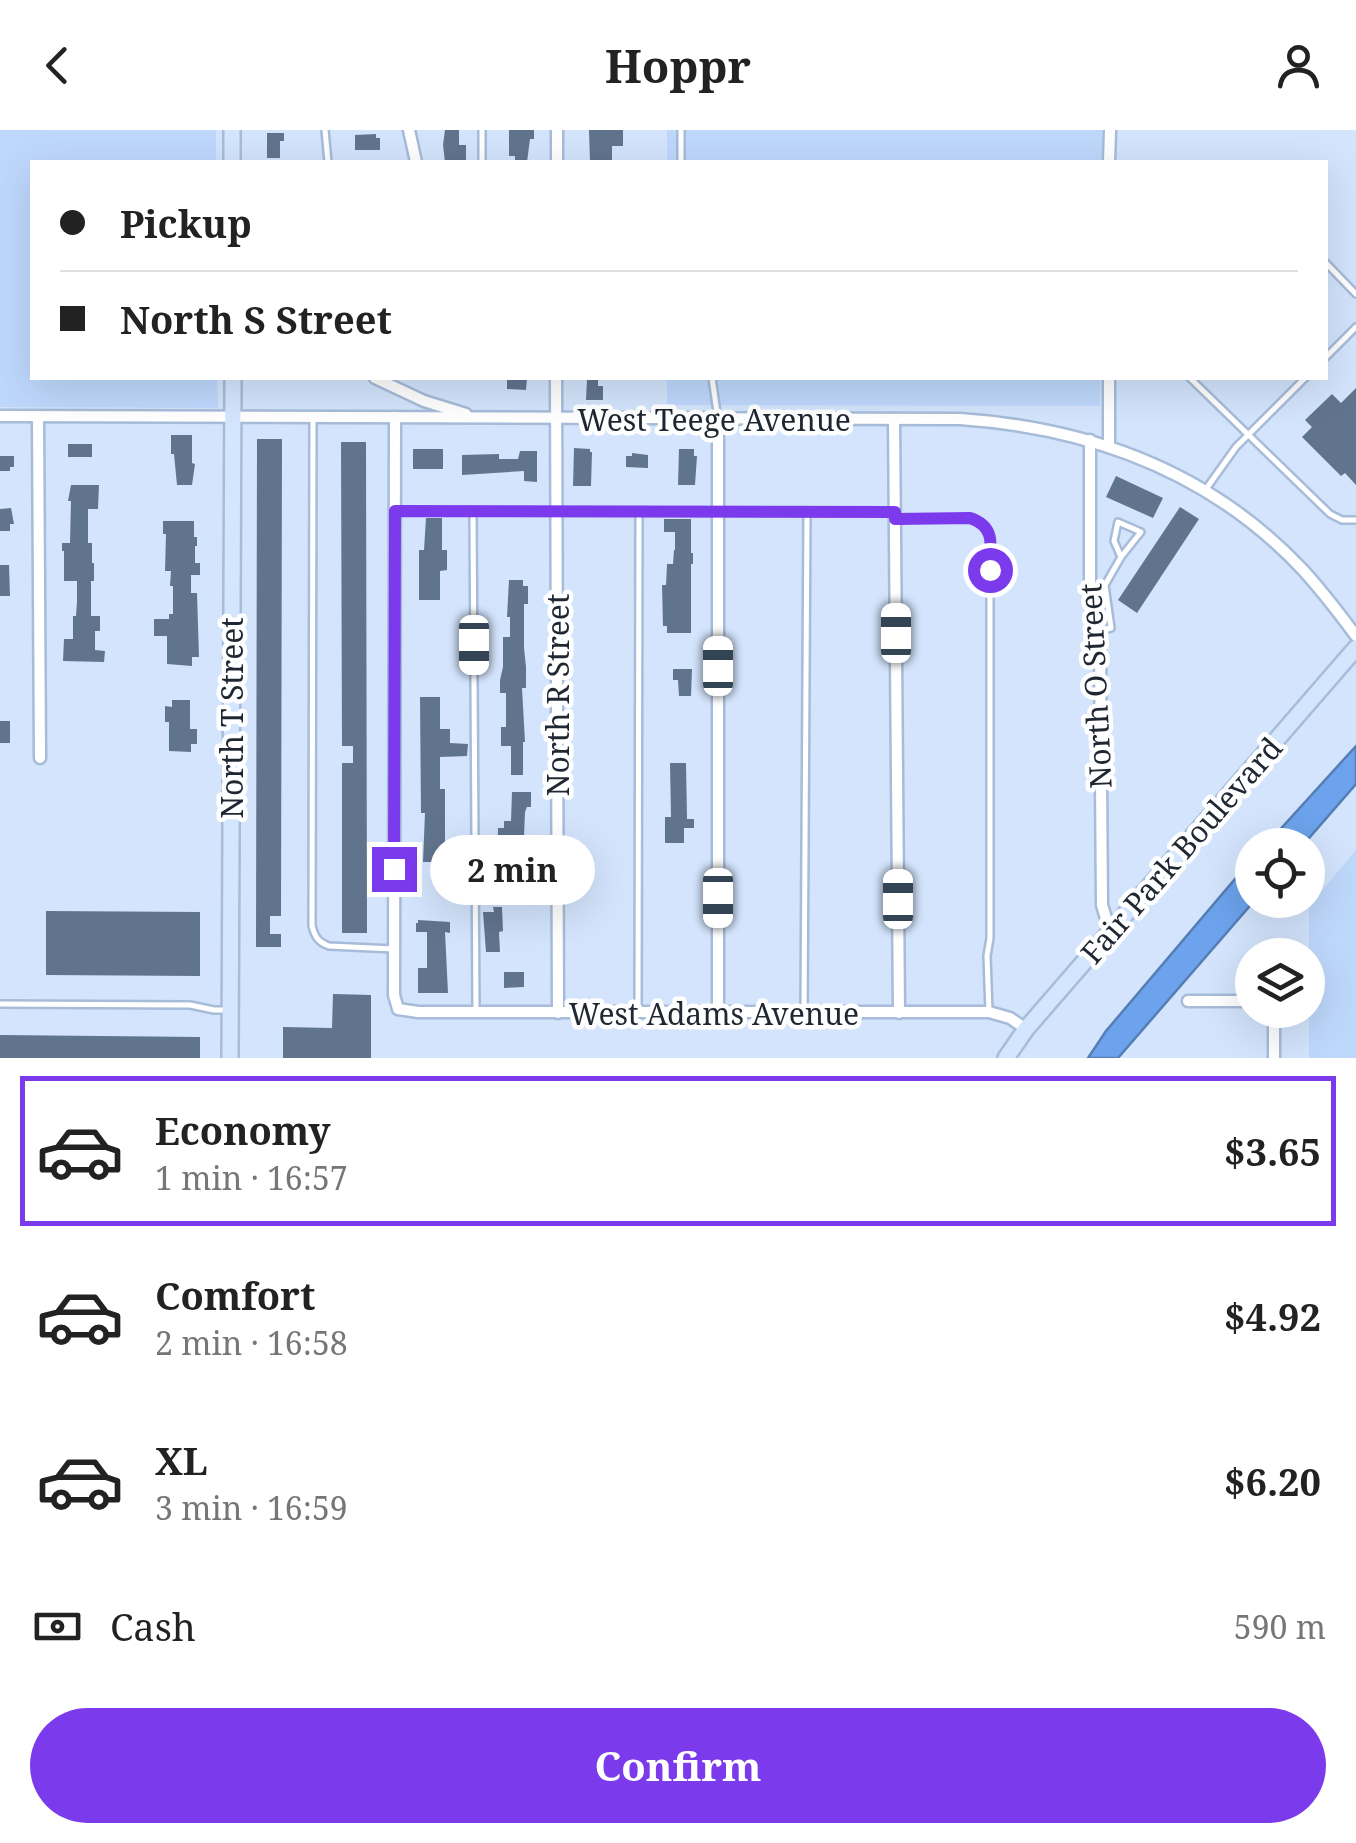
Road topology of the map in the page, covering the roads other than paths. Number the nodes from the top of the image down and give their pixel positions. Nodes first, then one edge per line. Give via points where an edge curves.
1 (232, 130) edge
2 (325, 130) edge
3 (410, 130) edge
4 (482, 130) edge
5 (557, 130) edge
6 (681, 130) edge
7 (1110, 130) edge
8 (232, 160) edge
9 (328, 160) edge
10 (416, 160) edge
11 (482, 160) edge
12 (557, 160) edge
13 (681, 160) edge
14 (1110, 160) edge
15 (1328, 265) edge
16 (1356, 294) edge
17 (1356, 327) edge
18 (1328, 355) edge
19 (233, 380) edge
20 (379, 380) edge
21 (556, 380) edge
22 (712, 380) edge
23 (1109, 380) edge
24 (1192, 380) edge
25 (1303, 380) edge
26 (0, 416) edge
27 (233, 416) junction
28 (38, 417) junction
29 (314, 417) junction
30 (396, 417) junction
31 (482, 418) junction
32 (556, 418) junction
33 (718, 419) junction
34 (894, 419) junction
35 (1249, 434) junction
36 (1090, 440) junction
37 (1109, 446) junction
38 (1204, 491) junction
39 (556, 510) junction
40 (395, 511) junction
41 (473, 511) junction
42 (639, 511) junction
43 (718, 512) junction
44 (807, 512) junction
45 (895, 516) junction
46 (1356, 520) edge
47 (1121, 558) junction
48 (1098, 632) junction
49 (1356, 636) edge
50 (1356, 648) edge
51 (40, 758) dead end
52 (1110, 932) junction
53 (394, 949) junction
54 (1188, 1001) dead end
55 (1235, 1001) edge
56 (0, 1004) edge
57 (230, 1010) junction
58 (476, 1012) junction
59 (989, 1012) junction
60 (558, 1013) junction
61 (638, 1013) junction
62 (804, 1013) junction
63 (899, 1013) junction
64 (718, 1014) junction
65 (1274, 1028) edge
66 (1026, 1029) junction
67 (1009, 1057) edge
68 (230, 1058) edge
69 (1274, 1058) edge

1 - 8 street
2 - 9 lane
3 - 10 street
4 - 11 lane
5 - 12 street
6 - 13 lane
7 - 14 street
15 - 16 lane
17 - 18 lane
19 - 27 street, North T Street
20 - 31 street via 424,402
21 - 32 street, North R Street
22 - 33 lane
23 - 37 street
24 - 35 lane
25 - 35 lane
26 - 28 street, West Teege Avenue
27 - 28 street, West Teege Avenue
27 - 29 street, West Teege Avenue
27 - 57 street, North T Street
28 - 51 street
29 - 30 street, West Teege Avenue
29 - 53 lane via 312,926 329,946
30 - 31 street, West Teege Avenue
30 - 40 street
31 - 32 street, West Teege Avenue
32 - 33 street, West Teege Avenue
32 - 39 street, North R Street
33 - 34 street, West Teege Avenue
33 - 43 street
34 - 36 street, West Teege Avenue via 1002,422
34 - 45 street
35 - 38 lane
35 - 46 lane via 1330,514
36 - 37 street, West Teege Avenue
36 - 48 street, North O Street via 1090,582
37 - 38 street, West Teege Avenue
38 - 49 street, West Teege Avenue via 1300,568
39 - 41 lane
39 - 42 lane
39 - 60 street, North R Street
40 - 41 lane
40 - 53 street
41 - 58 lane
42 - 43 lane
42 - 61 lane
43 - 44 lane
43 - 64 street
44 - 45 lane
44 - 62 lane
45 - 59 lane via 970,518 988,528 990,537
45 - 63 street
47 - 47 lane via 1141,532 1118,522 1114,541
47 - 48 lane via 1105,584 1111,628
48 - 52 street, North O Street via 1102,905
50 - 52 street, Fair Park Boulevard
52 - 66 street, Fair Park Boulevard
53 - 58 street, West Adams Avenue via 398,1009
54 - 55 street
56 - 57 lane
57 - 68 street, North T Street
58 - 60 street, West Adams Avenue
59 - 63 street, West Adams Avenue
59 - 66 street, West Adams Avenue
60 - 61 street, West Adams Avenue
61 - 64 street, West Adams Avenue
62 - 63 street, West Adams Avenue
62 - 64 street, West Adams Avenue
65 - 69 street
66 - 67 street, Fair Park Boulevard

